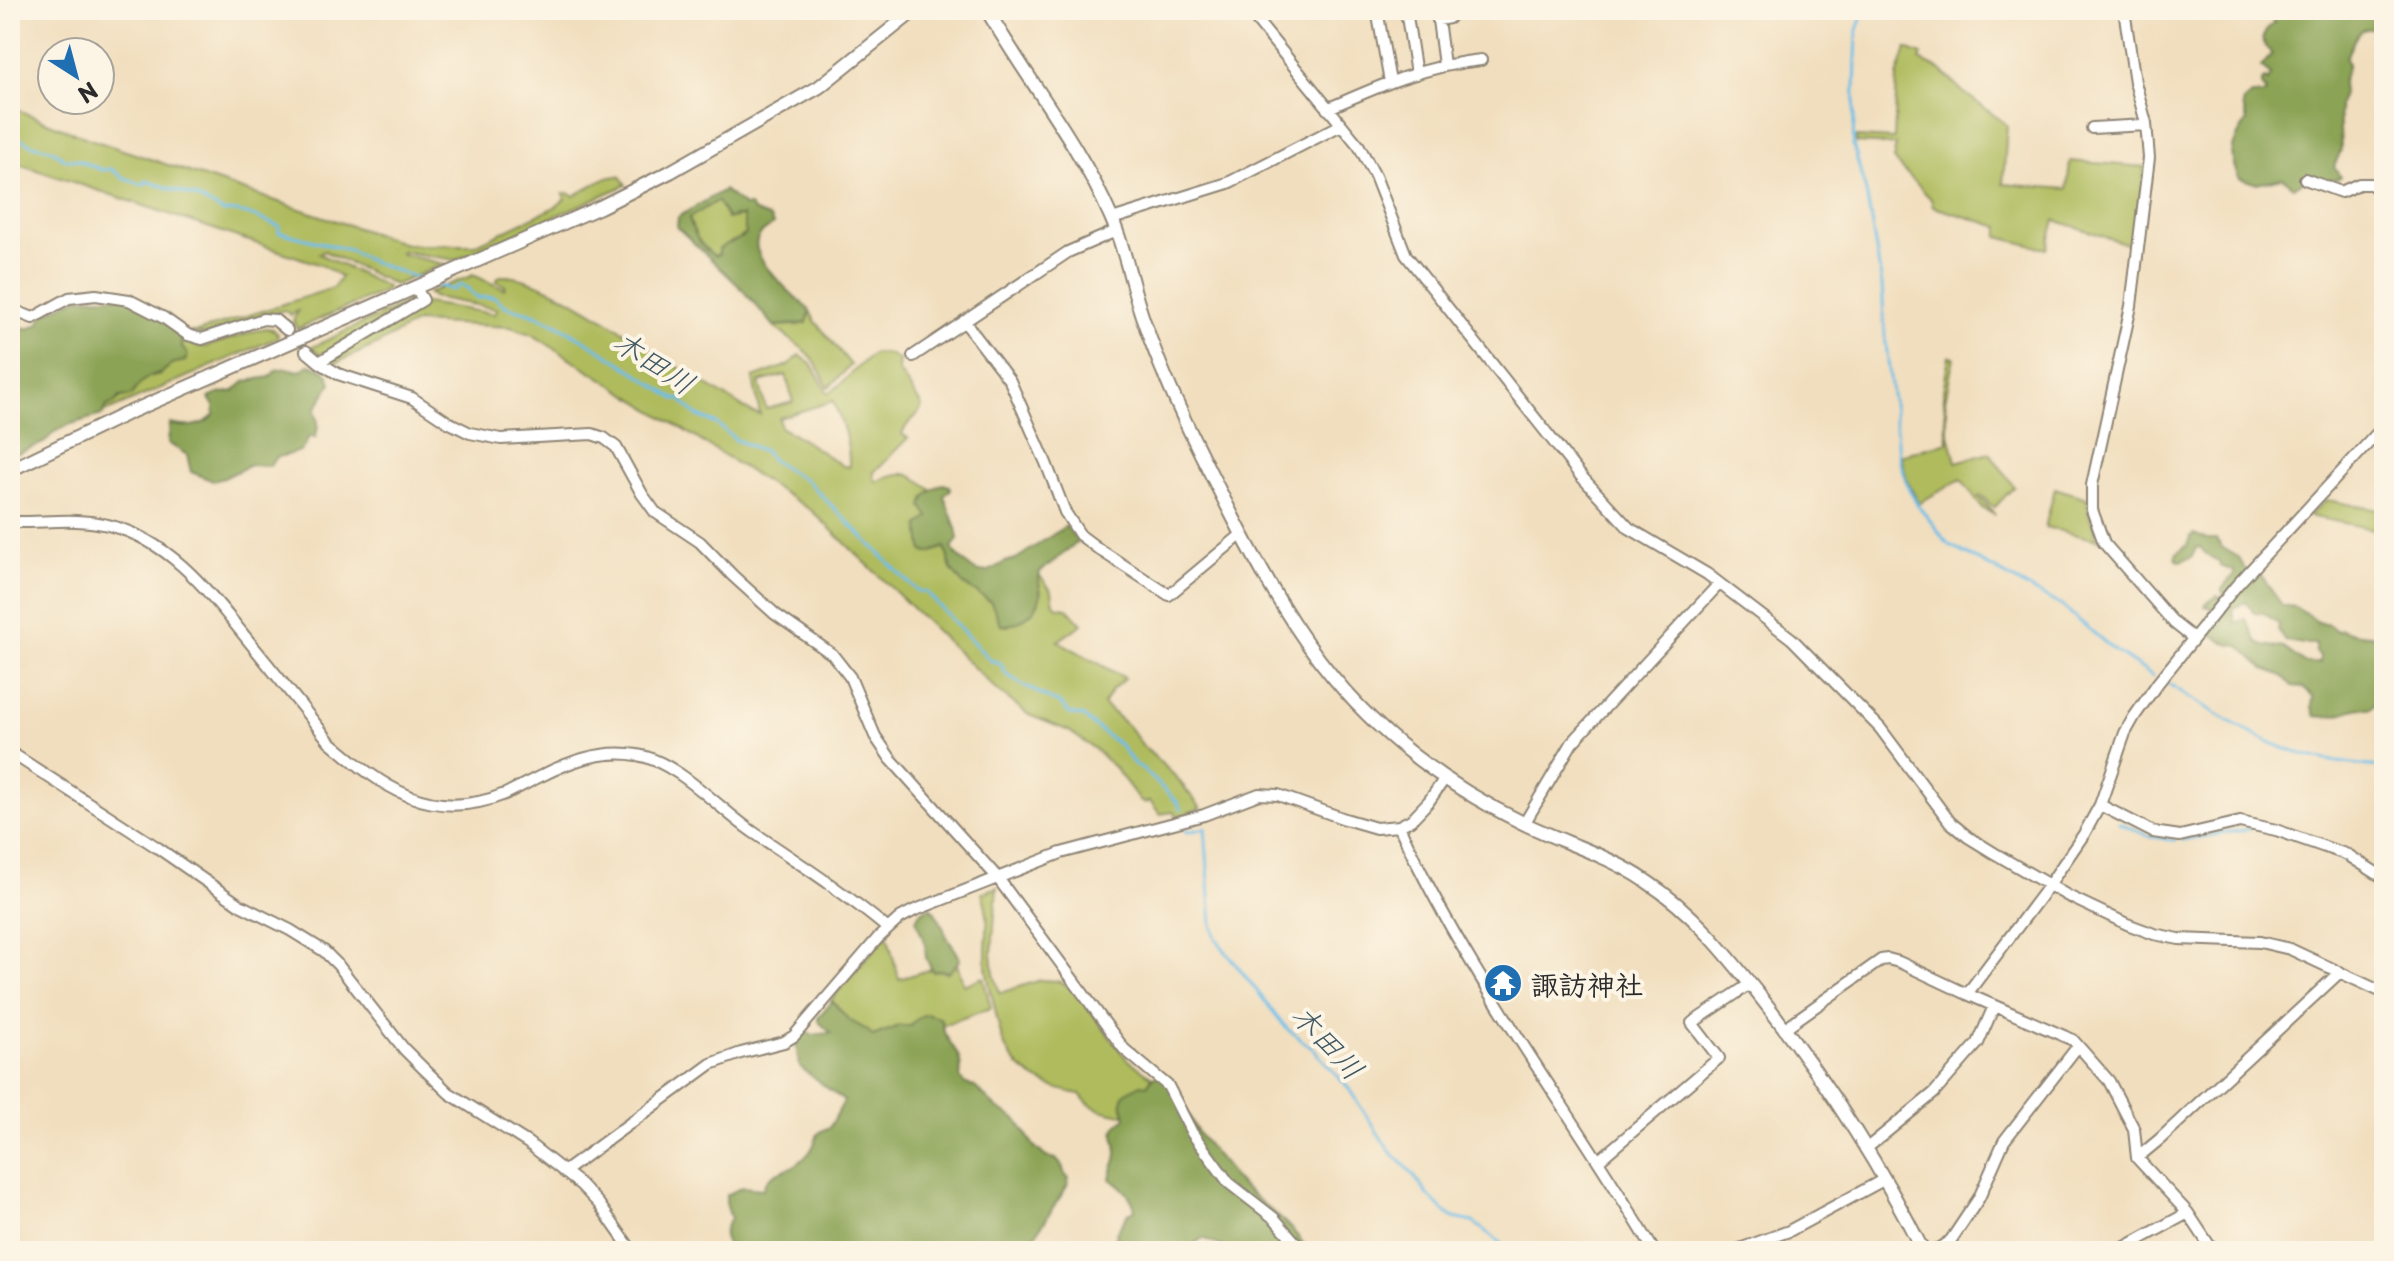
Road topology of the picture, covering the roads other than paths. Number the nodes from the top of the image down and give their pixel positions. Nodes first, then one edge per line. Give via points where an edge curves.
1 (915, 10) edge
2 (987, 10) edge
3 (1248, 10) edge
4 (1377, 10) edge
5 (1406, 10) edge
6 (2124, 10) edge
7 (1449, 18) dead end
8 (1481, 60) dead end
9 (1444, 65) junction
10 (1416, 74) junction
11 (1390, 82) junction
12 (1327, 109) junction
13 (1341, 125) junction
14 (2146, 125) junction
15 (2092, 128) dead end
16 (2305, 179) dead end
17 (2384, 195) edge
18 (1114, 225) junction
19 (416, 288) junction
20 (10, 309) edge
21 (964, 321) junction
22 (287, 330) dead end
23 (306, 351) dead end
24 (913, 356) dead end
25 (319, 362) junction
26 (2384, 426) edge
27 (10, 470) edge
28 (10, 522) edge
29 (1242, 534) junction
30 (1719, 584) junction
31 (2193, 638) junction
32 (10, 752) edge
33 (1445, 778) junction
34 (2100, 805) junction
35 (1524, 824) junction
36 (1399, 826) junction
37 (997, 877) junction
38 (2384, 878) edge
39 (2049, 885) junction
40 (887, 928) junction
41 (2340, 972) junction
42 (1750, 984) junction
43 (2384, 993) edge
44 (1967, 994) junction
45 (1994, 1006) junction
46 (1785, 1028) junction
47 (2078, 1046) junction
48 (1867, 1148) junction
49 (2137, 1158) junction
50 (1598, 1161) junction
51 (565, 1171) junction
52 (1885, 1179) junction
53 (2188, 1213) junction
54 (632, 1251) edge
55 (1303, 1251) edge
56 (1654, 1251) edge
57 (1734, 1251) edge
58 (1923, 1251) edge
59 (1935, 1251) edge
60 (2118, 1251) edge
61 (2213, 1251) edge

1 - 19 street via 819,87 683,164 600,207
2 - 18 street via 1091,176
3 - 12 street
4 - 11 street
5 - 10 street
6 - 14 street
7 - 9 street via 1438,20
8 - 9 street
9 - 10 street
10 - 11 street
11 - 12 street
12 - 13 street
13 - 18 street via 1228,183
13 - 30 street via 1375,176 1406,255 1580,475 1629,528
14 - 15 street
14 - 31 street via 2149,158 2133,290 2091,503 2111,553
16 - 17 street via 2341,192 2371,184
18 - 21 street
18 - 29 street via 1173,394
19 - 25 street via 423,300
19 - 27 street
20 - 22 street via 33,318 69,298 96,295 129,300 195,338 263,319 275,320
21 - 24 street
21 - 29 street via 1010,381 1065,512 1080,535 1169,595
23 - 25 street
25 - 37 street via 338,374 412,398 485,437 592,434 609,441 655,512 700,542 775,614 832,654 850,677 890,758
26 - 31 street
28 - 40 street via 106,524 159,546 195,577 329,741 406,797 435,804 481,801 588,757 638,755 681,776
29 - 33 street via 1292,623 1333,677 1364,712
30 - 35 street via 1572,743
30 - 39 street via 1792,639 1880,728 1950,822
31 - 34 street via 2125,733
32 - 51 street via 240,905 324,951 404,1049 449,1093
33 - 35 street
33 - 36 street via 1411,820
34 - 38 street via 2153,832 2180,836 2240,822 2276,830 2348,855
34 - 39 street
35 - 42 street via 1606,859 1666,894
36 - 37 street via 1376,828 1278,795 1259,794
36 - 50 street via 1466,956
37 - 40 street via 913,911
37 - 55 street via 1124,1049 1168,1086 1192,1133 1229,1183 1274,1218
39 - 41 street via 2154,934 2260,942
39 - 44 street
40 - 51 street via 794,1036 711,1064
41 - 43 street
41 - 49 street
42 - 46 street
42 - 50 street via 1692,1023 1719,1058
44 - 45 street
44 - 46 street via 1899,962 1881,960
45 - 47 street
45 - 48 street via 1978,1043 1934,1093
46 - 48 street
47 - 49 street via 2109,1081 2134,1129
47 - 59 street via 2004,1141 1979,1198 1951,1240
48 - 52 street
49 - 53 street
50 - 56 street
51 - 54 street via 599,1204
52 - 57 street via 1789,1231
52 - 58 street
53 - 60 street
53 - 61 street

